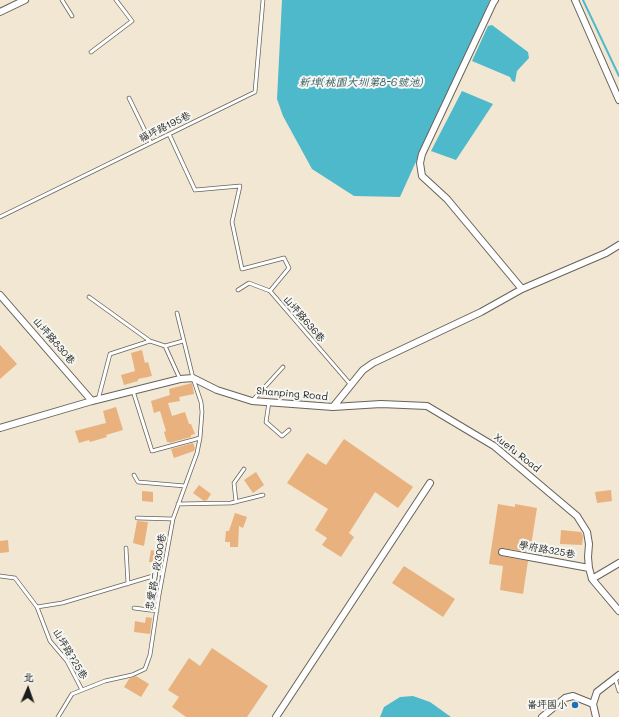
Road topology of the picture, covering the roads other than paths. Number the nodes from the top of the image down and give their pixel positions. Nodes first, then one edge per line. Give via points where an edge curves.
1 (25, 0) edge
2 (62, 0) edge
3 (116, 0) edge
4 (263, 0) edge
5 (495, 0) edge
6 (575, 0) edge
7 (0, 12) edge
8 (72, 16) dead end
9 (91, 52) dead end
10 (129, 98) dead end
11 (619, 100) edge
12 (169, 134) junction
13 (151, 143) junction
14 (0, 217) edge
15 (619, 245) edge
16 (522, 289) junction
17 (238, 290) dead end
18 (270, 291) junction
19 (0, 295) edge
20 (90, 297) dead end
21 (177, 313) dead end
22 (150, 341) junction
23 (184, 341) junction
24 (165, 346) junction
25 (283, 367) dead end
26 (193, 378) junction
27 (180, 379) junction
28 (351, 385) junction
29 (132, 391) junction
30 (95, 401) junction
31 (252, 401) junction
32 (269, 402) junction
33 (333, 407) junction
34 (0, 428) edge
35 (289, 430) dead end
36 (200, 438) junction
37 (244, 469) dead end
38 (134, 475) dead end
39 (430, 483) dead end
40 (185, 486) junction
41 (263, 495) dead end
42 (236, 502) junction
43 (178, 504) junction
44 (137, 518) dead end
45 (173, 519) junction
46 (126, 548) dead end
47 (502, 552) dead end
48 (619, 563) edge
49 (589, 568) junction
50 (163, 573) junction
51 (0, 576) edge
52 (592, 579) junction
53 (128, 584) junction
54 (37, 607) junction
55 (134, 608) dead end
56 (156, 611) junction
57 (619, 611) edge
58 (617, 677) edge
59 (82, 690) junction
60 (619, 691) edge
61 (593, 704) junction
62 (58, 717) edge
63 (276, 717) edge
64 (542, 717) edge
65 (596, 717) edge

1 - 7 street
2 - 8 lane
3 - 9 lane via 132,20
4 - 12 lane, 福坪路195巷 via 255,92
5 - 16 street via 420,163 422,176 447,200
6 - 11 street
10 - 13 lane
12 - 13 lane, 福坪路195巷
12 - 18 lane, 山坪路636巷 via 195,190 240,186 232,222 242,269 284,258 289,268
13 - 14 lane, 福坪路195巷
15 - 16 street, Shanping Road
16 - 28 street, Shanping Road via 481,312 373,363 363,370
17 - 18 lane via 249,283
18 - 28 lane, 山坪路636巷
19 - 30 street, 山坪路830巷
20 - 22 lane
21 - 23 lane, 忠愛路二段300巷
22 - 24 lane
22 - 30 lane via 110,354
23 - 24 lane
23 - 26 lane, 忠愛路二段300巷
24 - 27 lane
25 - 31 lane
26 - 27 street
26 - 31 street, Shanping Road via 217,390
26 - 36 lane, 忠愛路二段300巷 via 201,402
27 - 29 street
28 - 33 street, Shanping Road
29 - 30 street
29 - 36 lane via 152,451
30 - 34 street
31 - 32 street, Shanping Road
32 - 33 street, Shanping Road
32 - 35 lane via 266,422 282,436
33 - 49 street, Xuefu Road via 381,404 427,406 494,446 577,516 587,532
36 - 40 lane, 忠愛路二段300巷
37 - 42 lane via 234,483
38 - 40 lane via 138,482
39 - 63 street
40 - 43 lane, 忠愛路二段300巷
41 - 42 lane
42 - 43 lane
43 - 45 lane, 忠愛路二段300巷
44 - 45 lane
45 - 50 lane, 忠愛路二段300巷
46 - 53 lane
47 - 49 street, 學府路325巷
48 - 52 street
49 - 52 street, Xuefu Road
50 - 53 lane
50 - 56 lane, 忠愛路二段300巷
51 - 54 lane, 山坪路725巷 via 15,578
52 - 57 street, Xuefu Road
53 - 54 lane via 62,604
54 - 59 lane, 山坪路725巷 via 50,641 67,661
55 - 56 lane
56 - 59 lane, 忠愛路二段300巷 via 150,655 145,669
58 - 60 lane
58 - 61 street via 597,692
59 - 62 lane, 忠愛路二段300巷 via 72,694
61 - 64 street via 573,696 565,698
61 - 65 street

